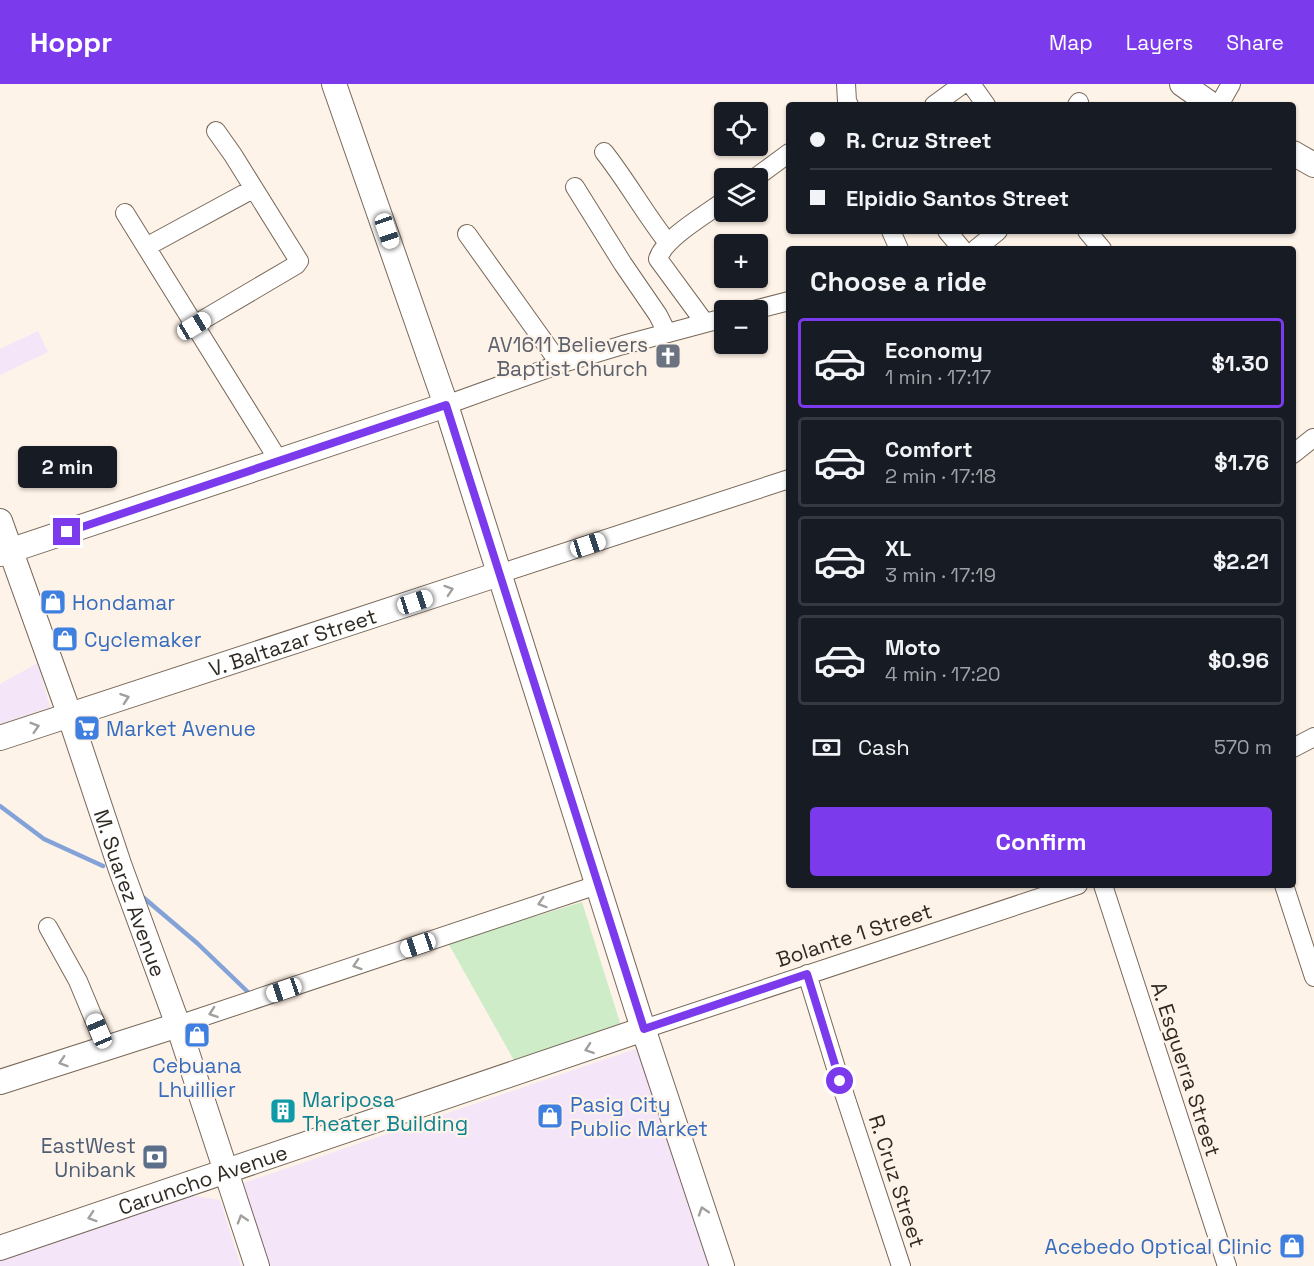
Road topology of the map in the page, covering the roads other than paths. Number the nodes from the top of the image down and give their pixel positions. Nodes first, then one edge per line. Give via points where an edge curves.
1 (334, 84) edge
2 (846, 84) edge
3 (963, 84) edge
4 (971, 84) edge
5 (1182, 84) edge
6 (1231, 84) edge
7 (848, 102) edge
8 (938, 102) edge
9 (984, 102) edge
10 (1208, 102) edge
11 (1221, 102) edge
12 (216, 131) dead end
13 (604, 152) dead end
14 (786, 155) edge
15 (1296, 155) edge
16 (1314, 165) edge
17 (768, 168) edge
18 (575, 187) dead end
19 (253, 189) junction
20 (714, 208) edge
21 (125, 213) dead end
22 (467, 234) dead end
23 (950, 234) edge
24 (994, 234) edge
25 (668, 243) junction
26 (960, 246) edge
27 (979, 246) edge
28 (146, 247) junction
29 (786, 302) edge
30 (768, 306) edge
31 (714, 321) edge
32 (705, 323) junction
33 (194, 326) junction
34 (667, 333) junction
35 (560, 364) junction
36 (446, 405) junction
37 (1313, 438) edge
38 (1296, 452) edge
39 (279, 461) junction
40 (786, 480) edge
41 (0, 521) edge
42 (6, 552) edge
43 (499, 574) junction
44 (69, 717) junction
45 (1314, 736) edge
46 (0, 738) edge
47 (1296, 746) edge
48 (597, 885) junction
49 (1069, 888) edge
50 (1104, 888) edge
51 (1285, 888) edge
52 (48, 927) dead end
53 (807, 974) junction
54 (1314, 976) edge
55 (178, 1025) junction
56 (644, 1029) junction
57 (106, 1048) junction
58 (0, 1082) edge
59 (227, 1171) junction
60 (0, 1248) edge
61 (257, 1266) edge
62 (722, 1266) edge
63 (901, 1266) edge
64 (1227, 1266) edge

1 - 36 street
2 - 7 street
3 - 8 street
4 - 9 street
5 - 10 street
6 - 11 street
12 - 19 street
13 - 25 street
14 - 17 street
15 - 16 street
18 - 34 street
19 - 28 street
19 - 33 street via 299,261
20 - 25 street
21 - 28 street
22 - 35 street
23 - 26 street
24 - 27 street
25 - 32 street via 658,259
28 - 33 street
29 - 30 street
31 - 32 street
32 - 34 street
33 - 39 street
34 - 35 street
35 - 36 street
36 - 39 street
36 - 43 street
37 - 38 street
39 - 42 street
40 - 43 street, V. Baltazar Street
41 - 42 street, M. Suarez Avenue
42 - 44 street, M. Suarez Avenue
44 -> 43 street, V. Baltazar Street
43 - 48 street
46 -> 44 street, V. Baltazar Street
44 - 55 street, M. Suarez Avenue
45 - 47 street
48 -> 55 street
48 - 56 street
49 - 53 street, Bolante 1 Street
50 - 64 street, A. Esguerra Street
51 - 54 street
52 - 57 street via 78,981
53 - 56 street, Bolante 1 Street
53 - 63 street, R. Cruz Street
55 - 57 street
55 - 59 street, M. Suarez Avenue
56 -> 59 street, Caruncho Avenue
62 -> 56 street
57 -> 58 street
59 -> 60 street, Caruncho Avenue
61 -> 59 street, M. Suarez Avenue

